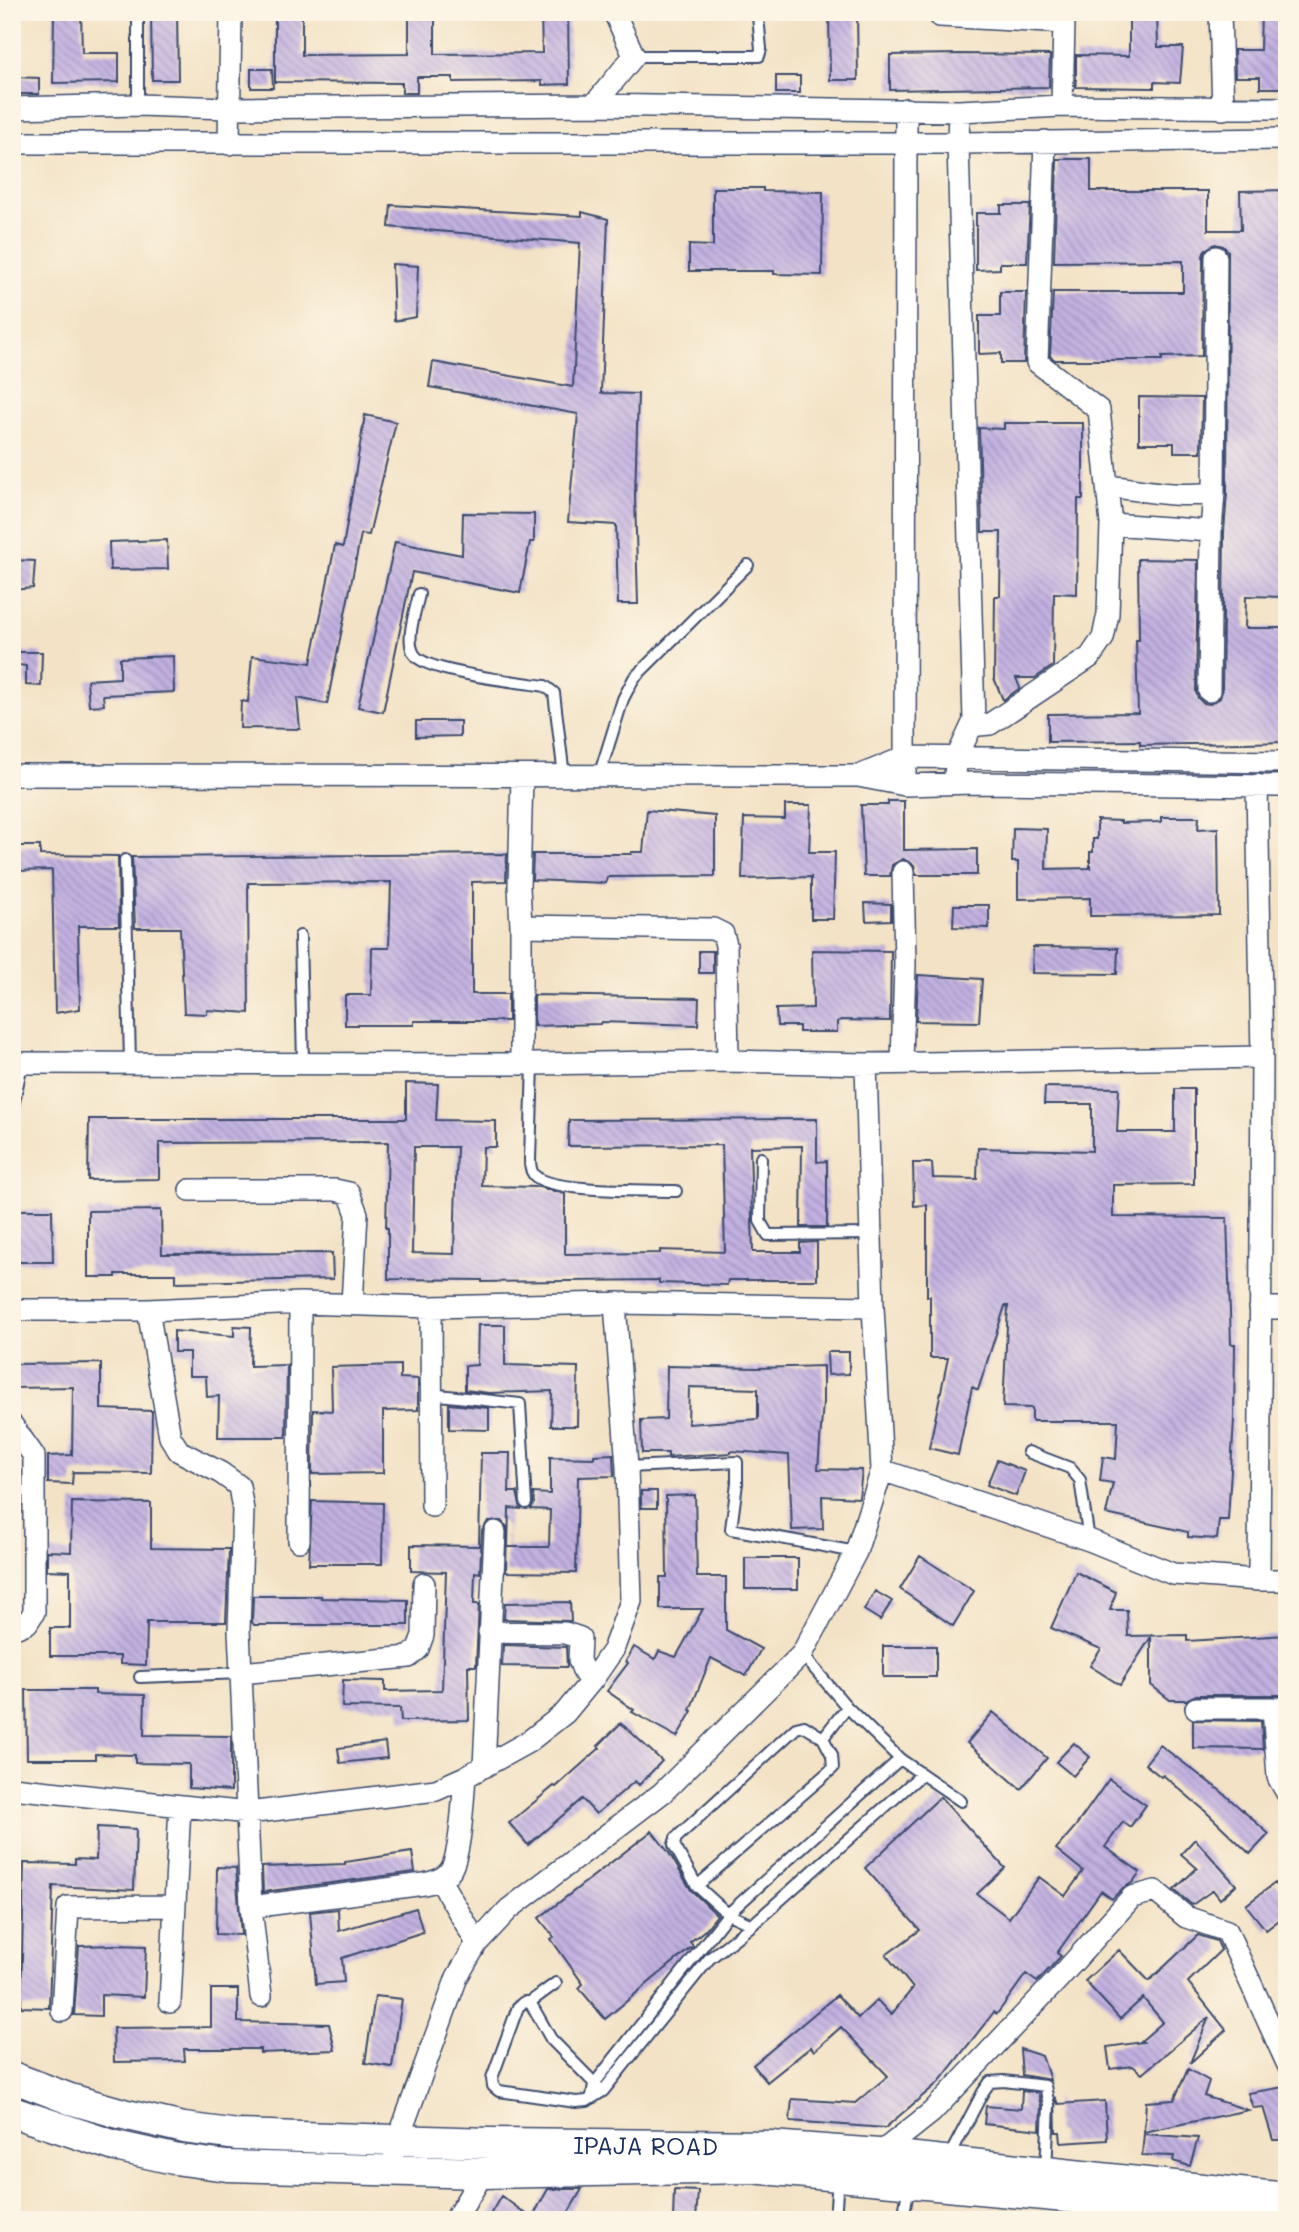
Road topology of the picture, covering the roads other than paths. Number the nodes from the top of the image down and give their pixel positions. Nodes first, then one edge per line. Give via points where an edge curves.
1 (138, 12) edge
2 (230, 12) edge
3 (614, 12) edge
4 (760, 12) edge
5 (941, 12) edge
6 (1220, 12) edge
7 (634, 56) junction
8 (138, 105) junction
9 (594, 105) junction
10 (1062, 106) junction
11 (12, 108) edge
12 (229, 108) junction
13 (1223, 108) junction
14 (1287, 108) edge
15 (906, 109) junction
16 (959, 111) junction
17 (1287, 139) edge
18 (1045, 141) junction
19 (906, 142) junction
20 (12, 143) edge
21 (958, 143) junction
22 (229, 144) junction
23 (1216, 257) dead end
24 (1108, 486) junction
25 (1214, 493) junction
26 (1111, 524) junction
27 (1211, 531) junction
28 (748, 565) dead end
29 (419, 594) dead end
30 (1209, 691) dead end
31 (974, 721) junction
32 (905, 757) junction
33 (957, 757) junction
34 (1287, 762) edge
35 (12, 775) edge
36 (564, 776) junction
37 (599, 776) junction
38 (858, 776) junction
39 (522, 777) junction
40 (954, 783) junction
41 (905, 785) junction
42 (1257, 785) junction
43 (1287, 786) edge
44 (125, 860) dead end
45 (903, 872) dead end
46 (521, 926) junction
47 (300, 936) dead end
48 (1262, 1057) junction
49 (728, 1061) junction
50 (130, 1062) junction
51 (902, 1062) junction
52 (303, 1063) junction
53 (17, 1064) edge
54 (527, 1064) junction
55 (866, 1064) junction
56 (12, 1111) edge
57 (761, 1157) dead end
58 (190, 1190) dead end
59 (676, 1191) dead end
60 (872, 1234) junction
61 (300, 1303) junction
62 (615, 1303) junction
63 (352, 1304) junction
64 (430, 1307) junction
65 (873, 1307) junction
66 (1260, 1308) junction
67 (1287, 1308) edge
68 (12, 1310) edge
69 (148, 1310) junction
70 (430, 1394) junction
71 (12, 1426) edge
72 (1028, 1452) dead end
73 (627, 1467) junction
74 (883, 1469) junction
75 (526, 1503) dead end
76 (432, 1506) dead end
77 (495, 1532) dead end
78 (1090, 1540) junction
79 (299, 1541) dead end
80 (856, 1552) junction
81 (1259, 1580) junction
82 (1287, 1580) edge
83 (424, 1584) dead end
84 (12, 1629) edge
85 (489, 1632) junction
86 (802, 1654) junction
87 (241, 1673) junction
88 (140, 1677) dead end
89 (593, 1679) junction
90 (847, 1707) junction
91 (1196, 1707) dead end
92 (1280, 1708) edge
93 (823, 1738) junction
94 (900, 1759) junction
95 (474, 1772) junction
96 (922, 1774) junction
97 (12, 1788) edge
98 (1287, 1793) edge
99 (961, 1801) dead end
100 (180, 1806) junction
101 (248, 1813) junction
102 (440, 1880) junction
103 (697, 1886) junction
104 (173, 1906) junction
105 (251, 1907) junction
106 (728, 1914) junction
107 (752, 1925) junction
108 (477, 1943) junction
109 (556, 1983) dead end
110 (261, 1996) dead end
111 (170, 2002) dead end
112 (530, 2002) junction
113 (62, 2011) dead end
114 (1287, 2063) edge
115 (12, 2077) edge
116 (596, 2090) junction
117 (12, 2112) edge
118 (397, 2140) junction
119 (880, 2154) junction
120 (946, 2161) junction
121 (389, 2171) junction
122 (1046, 2172) junction
123 (483, 2173) junction
124 (838, 2174) junction
125 (909, 2181) junction
126 (1287, 2198) edge
127 (1108, 2201) junction
128 (455, 2220) edge
129 (835, 2220) edge
130 (902, 2220) edge
131 (1083, 2220) edge
132 (1272, 2220) edge

1 - 8 lane
2 - 12 street
3 - 7 street
4 - 7 lane via 759,56
5 - 10 street via 940,16 1064,23
6 - 13 street
7 - 9 street
8 - 11 street
8 - 12 street
9 - 12 street
9 - 15 street
10 - 13 street
10 - 16 street
12 - 22 street
13 - 14 street
15 - 16 street
15 - 19 street
16 - 21 street
17 - 18 street
18 - 21 street
18 - 24 street via 1037,362 1099,410
19 - 21 street
19 - 22 street
19 - 32 street
20 - 22 street
21 - 31 street
23 - 25 street
24 - 25 street
24 - 26 street
25 - 27 street
26 - 27 street
26 - 31 street via 1108,614 1103,638 1090,657 990,724
27 - 30 street
28 - 37 lane via 634,678
29 - 36 lane via 410,642 419,660 454,672 545,686 554,693
31 - 33 street
32 - 33 street
32 - 38 street
32 - 41 street
33 - 34 street
33 - 40 street
35 - 39 street
36 - 37 street
36 - 39 street
37 - 38 street
38 - 41 street
39 - 46 street
40 - 41 street
40 - 42 street
42 - 43 street
42 - 48 street
44 - 50 lane
45 - 51 street
46 - 49 street via 713,929 723,934
46 - 54 street
47 - 52 lane
48 - 51 street
48 - 66 street
49 - 54 street
49 - 55 street
50 - 52 street
50 - 53 street
51 - 55 street
52 - 54 street
53 - 56 lane
54 - 59 lane via 530,1159 534,1174 542,1181 574,1188
55 - 60 street
57 - 60 lane via 760,1221 768,1234
58 - 63 street via 349,1193 358,1214
60 - 65 street
61 - 63 street
61 - 69 street
61 - 79 street
62 - 64 street
62 - 65 street
62 - 73 street
63 - 64 street
64 - 70 street
65 - 74 street
66 - 67 street
66 - 81 street
68 - 69 street
69 - 87 street via 170,1437 179,1451 239,1486 243,1510
70 - 75 lane via 520,1404
70 - 76 street
71 - 84 street via 34,1456 35,1485 34,1612 27,1623
72 - 78 lane via 1070,1468 1080,1480
73 - 80 lane via 737,1462 731,1529
73 - 89 street via 631,1601 613,1650
74 - 78 street
74 - 80 street
77 - 85 street
78 - 81 street via 1173,1574
80 - 86 street
81 - 82 street
83 - 87 street via 423,1635 409,1657
85 - 89 street via 565,1633 580,1638 579,1660 584,1673
85 - 95 street
86 - 90 lane
86 - 108 street via 662,1793 509,1909
87 - 88 lane
87 - 101 street
89 - 95 street via 565,1713 528,1742
90 - 93 lane
90 - 94 lane
91 - 92 street
92 - 98 street via 1278,1777
93 - 103 lane via 833,1768
93 - 103 lane via 804,1726 796,1728 676,1838 674,1845
94 - 96 lane
94 - 106 lane
95 - 101 street via 436,1790
95 - 102 street via 457,1858
96 - 99 lane
96 - 107 lane
97 - 100 street
100 - 101 street
100 - 104 street
101 - 105 street
102 - 105 street
102 - 108 street
103 - 106 lane
104 - 111 street
104 - 113 street via 68,1907
105 - 110 street
106 - 107 lane
106 - 116 lane
107 - 116 lane via 709,1959
108 - 118 street via 457,1977
109 - 112 lane
112 - 116 lane via 551,2039
112 - 116 lane via 518,2007 493,2086 499,2091 576,2102 587,2101
114 - 119 street via 1227,1931 1186,1916 1155,1891 1132,1897 932,2112
115 - 118 main road, IPAJA ROAD via 69,2099 184,2128 238,2135
117 - 121 main road, IPAJA ROAD via 174,2160
118 - 119 main road, IPAJA ROAD via 771,2146
118 - 121 street
119 - 120 main road, IPAJA ROAD
120 - 122 main road, IPAJA ROAD
120 - 122 lane via 982,2092 990,2082 1004,2081 1045,2086 1049,2105
121 - 123 main road, IPAJA ROAD
122 - 126 main road, IPAJA ROAD
123 - 124 main road, IPAJA ROAD via 752,2168
123 - 128 street
124 - 125 main road, IPAJA ROAD
124 - 129 lane
125 - 127 main road, IPAJA ROAD
125 - 130 lane
127 - 131 street
127 - 132 main road, IPAJA ROAD

